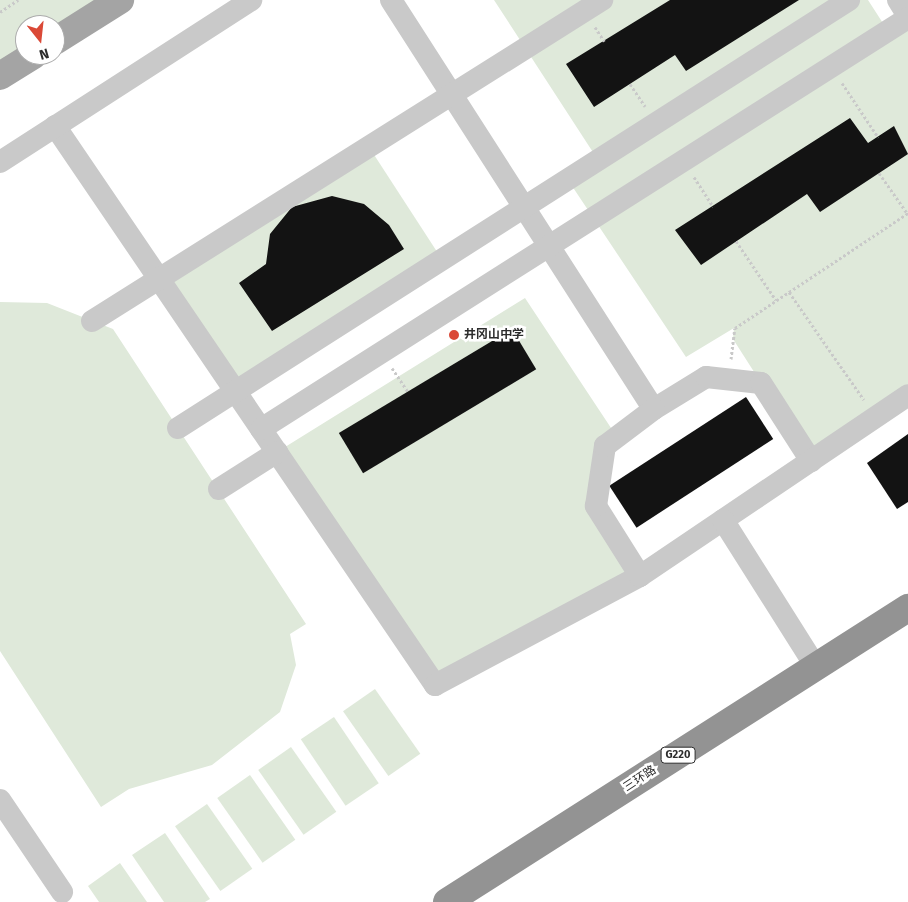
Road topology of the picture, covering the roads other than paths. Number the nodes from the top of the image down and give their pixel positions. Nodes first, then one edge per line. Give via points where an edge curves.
1 (120, 0) edge
2 (251, 0) edge
3 (391, 0) edge
4 (602, 0) edge
5 (848, 0) edge
6 (898, 0) edge
7 (908, 17) edge
8 (65, 35) edge
9 (17, 65) edge
10 (0, 76) edge
11 (452, 95) junction
12 (55, 126) junction
13 (0, 162) edge
14 (524, 208) junction
15 (550, 246) junction
16 (159, 279) junction
17 (92, 321) dead end
18 (236, 392) junction
19 (908, 395) edge
20 (654, 409) junction
21 (178, 428) dead end
22 (261, 428) junction
23 (277, 452) junction
24 (811, 461) junction
25 (219, 489) dead end
26 (723, 520) junction
27 (640, 576) junction
28 (908, 608) edge
29 (816, 667) junction
30 (0, 800) edge
31 (62, 892) dead end
32 (447, 902) edge

1 - 8 main road
2 - 12 lane
3 - 11 lane
4 - 11 lane
5 - 14 lane
6 - 7 lane
7 - 15 lane
9 - 10 main road
11 - 14 lane
11 - 16 lane
12 - 13 lane
12 - 16 lane
14 - 15 lane
14 - 18 lane
15 - 20 lane
15 - 22 lane
16 - 17 lane
16 - 18 lane
18 - 21 lane
18 - 22 lane
19 - 24 lane
20 - 24 lane via 706,377 761,383
20 - 27 lane via 605,446 596,506
22 - 23 lane
23 - 25 lane
23 - 27 lane via 435,685
24 - 26 lane
26 - 27 lane
26 - 29 lane
28 - 29 highway, 三环路 / G220
29 - 32 highway, 三环路 / G220
30 - 31 lane

